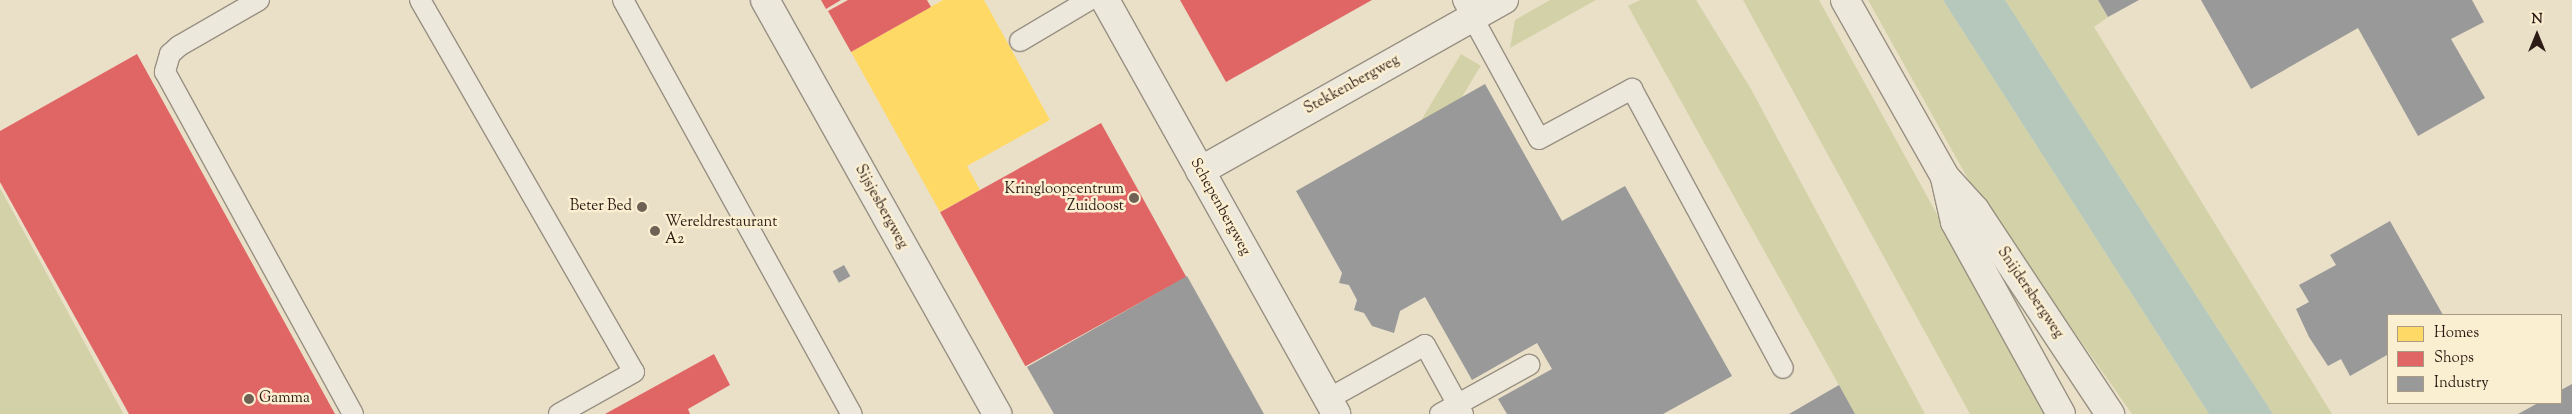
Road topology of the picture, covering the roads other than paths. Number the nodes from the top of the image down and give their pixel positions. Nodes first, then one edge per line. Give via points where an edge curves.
1 (259, 0) edge
2 (420, 0) edge
3 (623, 0) edge
4 (765, 0) edge
5 (1089, 0) edge
6 (1105, 0) edge
7 (1504, 0) edge
8 (1845, 0) edge
9 (1468, 9) edge
10 (1020, 41) dead end
11 (1200, 170) junction
12 (1945, 177) junction
13 (1529, 365) dead end
14 (1783, 368) dead end
15 (1332, 407) edge
16 (1460, 409) edge
17 (354, 414) edge
18 (559, 414) edge
19 (852, 414) edge
20 (997, 414) edge
21 (1440, 414) edge
22 (2060, 414) edge
23 (2110, 414) edge

1 - 17 lane via 170,54 166,63 167,80
2 - 18 lane via 634,372
3 - 19 lane
4 - 20 street, Sijsjesbergweg
5 - 10 lane
6 - 11 street, Schepenbergweg
7 - 9 street, Stekkenbergweg
8 - 12 street, Snijdersbergweg
9 - 11 street, Stekkenbergweg
9 - 14 lane via 1539,139 1632,89
11 - 15 street, Schepenbergweg
12 - 22 street, Snijdersbergweg via 1955,222
12 - 23 street, Snijdersbergweg via 1975,210
13 - 16 lane
15 - 16 lane via 1425,346
16 - 21 lane

